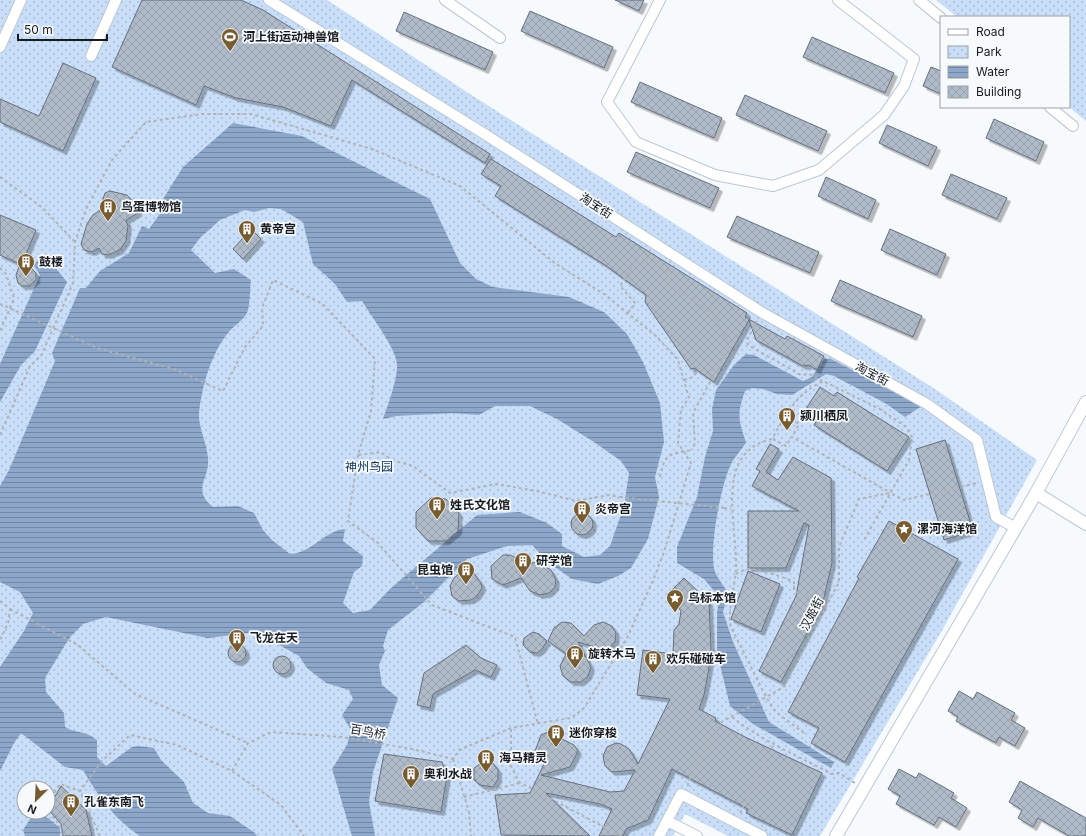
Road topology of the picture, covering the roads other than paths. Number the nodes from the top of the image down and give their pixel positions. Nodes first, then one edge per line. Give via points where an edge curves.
1 (21, 0) edge
2 (116, 0) edge
3 (269, 0) edge
4 (445, 0) edge
5 (660, 0) edge
6 (838, 0) edge
7 (919, 0) edge
8 (940, 17) edge
9 (500, 38) dead end
10 (0, 47) edge
11 (91, 56) dead end
12 (1051, 108) edge
13 (1073, 126) dead end
14 (1086, 402) edge
15 (1036, 493) junction
16 (1086, 524) edge
17 (1016, 528) junction
18 (667, 821) junction
19 (659, 836) edge
20 (697, 836) edge
21 (762, 836) edge
22 (836, 836) edge

1 - 10 street
2 - 11 street
3 - 17 street, 淘宝街 via 483,133 761,312 927,404 976,440 996,518
4 - 9 street
5 - 6 street via 607,102 636,142 715,175 773,186 819,170 884,115 904,86 914,59
7 - 8 street
12 - 13 street
14 - 15 street
15 - 16 street
15 - 17 street
17 - 22 street
18 - 19 street
18 - 20 street
18 - 21 street via 681,794

